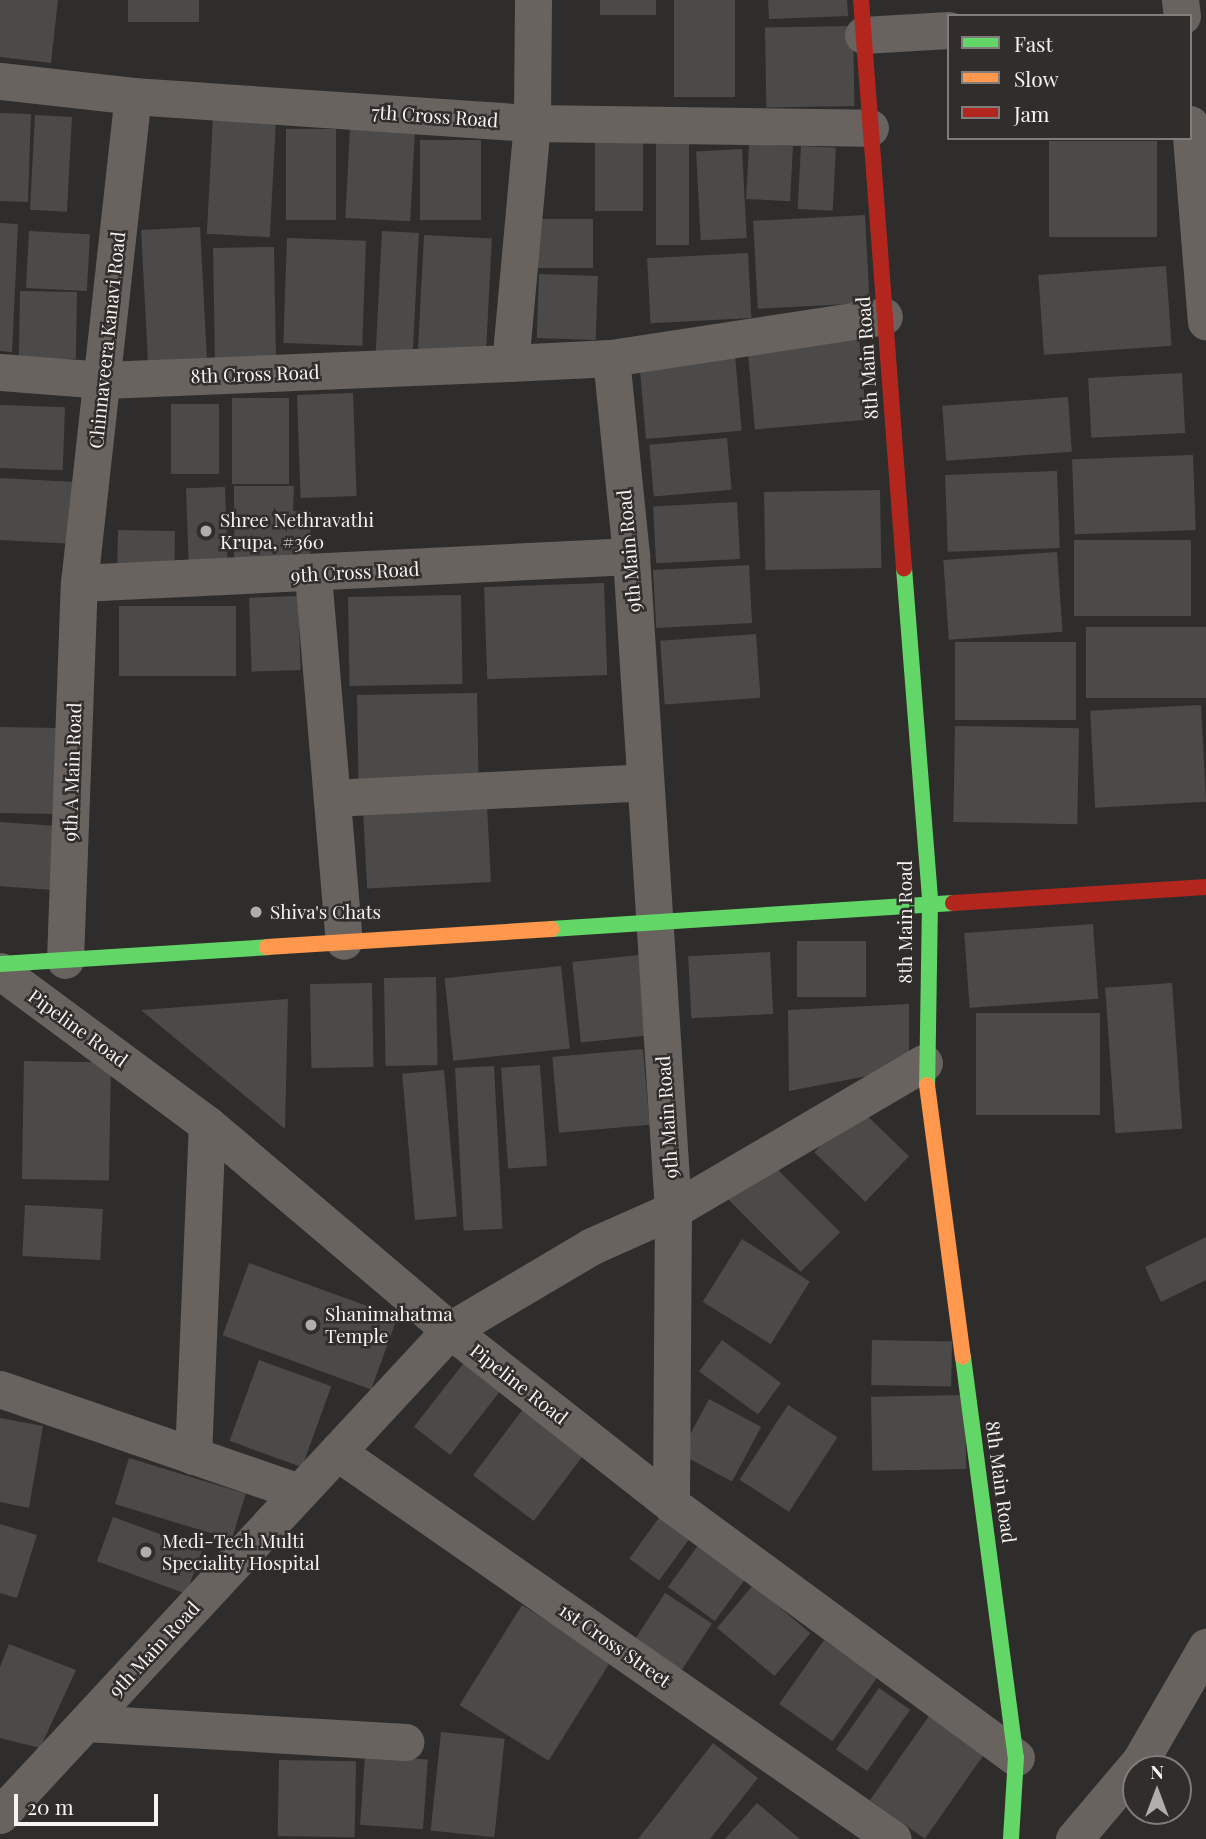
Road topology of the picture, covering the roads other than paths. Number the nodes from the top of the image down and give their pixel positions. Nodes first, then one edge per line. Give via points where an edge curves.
1 (533, 0) edge
2 (862, 17) edge
3 (947, 30) edge
4 (0, 82) edge
5 (133, 96) junction
6 (532, 123) junction
7 (870, 128) junction
8 (1192, 140) edge
9 (1203, 250) edge
10 (884, 316) junction
11 (1206, 321) edge
12 (611, 358) junction
13 (510, 363) junction
14 (0, 372) edge
15 (104, 380) junction
16 (631, 556) junction
17 (313, 575) junction
18 (79, 583) junction
19 (645, 782) junction
20 (332, 798) junction
21 (1206, 887) edge
22 (930, 902) junction
23 (654, 920) junction
24 (344, 940) junction
25 (65, 960) junction
26 (0, 964) edge
27 (0, 971) edge
28 (924, 1063) junction
29 (207, 1124) junction
30 (673, 1210) junction
31 (450, 1330) junction
32 (0, 1389) edge
33 (337, 1452) junction
34 (192, 1456) junction
35 (299, 1492) junction
36 (671, 1504) junction
37 (1206, 1647) edge
38 (86, 1723) junction
39 (405, 1742) dead end
40 (1016, 1757) junction
41 (0, 1815) edge
42 (893, 1839) edge
43 (1012, 1839) edge
44 (1074, 1839) edge

1 - 6 street
2 - 3 street
2 - 7 street, 8th Main Road
4 - 5 street, 7th Cross Road
5 - 6 street, 7th Cross Road
5 - 15 street, Chinnaveera Kanavi Road
6 - 7 street, 7th Cross Road
6 - 13 street
7 - 10 street, 8th Main Road
8 - 9 street
9 - 11 street
10 - 12 street
10 - 22 street, 8th Main Road
12 - 13 street
12 - 16 street, 9th Main Road
13 - 15 street, 8th Cross Road
14 - 15 street, 8th Cross Road
15 - 18 street, Chinnaveera Kanavi Road
16 - 17 street, 9th Cross Road
16 - 19 street, 9th Main Road
17 - 18 street, 9th Cross Road
17 - 20 street
18 - 25 street, 9th A Main Road
19 - 20 street
19 - 23 street, 9th Main Road
20 - 24 street
21 - 22 street
22 - 23 street
22 - 28 street, 8th Main Road
23 - 24 street
23 - 30 street, 9th Main Road
24 - 25 street
25 - 26 street
27 - 29 street, Pipeline Road
28 - 30 street, 9th Main Road
28 - 40 street, 8th Main Road
29 - 31 street, Pipeline Road
29 - 34 street
30 - 31 street, 9th Main Road via 592,1246
30 - 36 street, 9th Main Road
31 - 33 street, 9th Main Road
31 - 36 street, Pipeline Road
32 - 34 street
33 - 35 street, 9th Main Road
33 - 42 street, 1st Cross Street
34 - 35 street
35 - 38 street, 9th Main Road
36 - 40 street, Pipeline Road
37 - 44 street via 1140,1761
38 - 39 street
38 - 41 street, 9th Main Road
40 - 43 street, 8th Main Road

